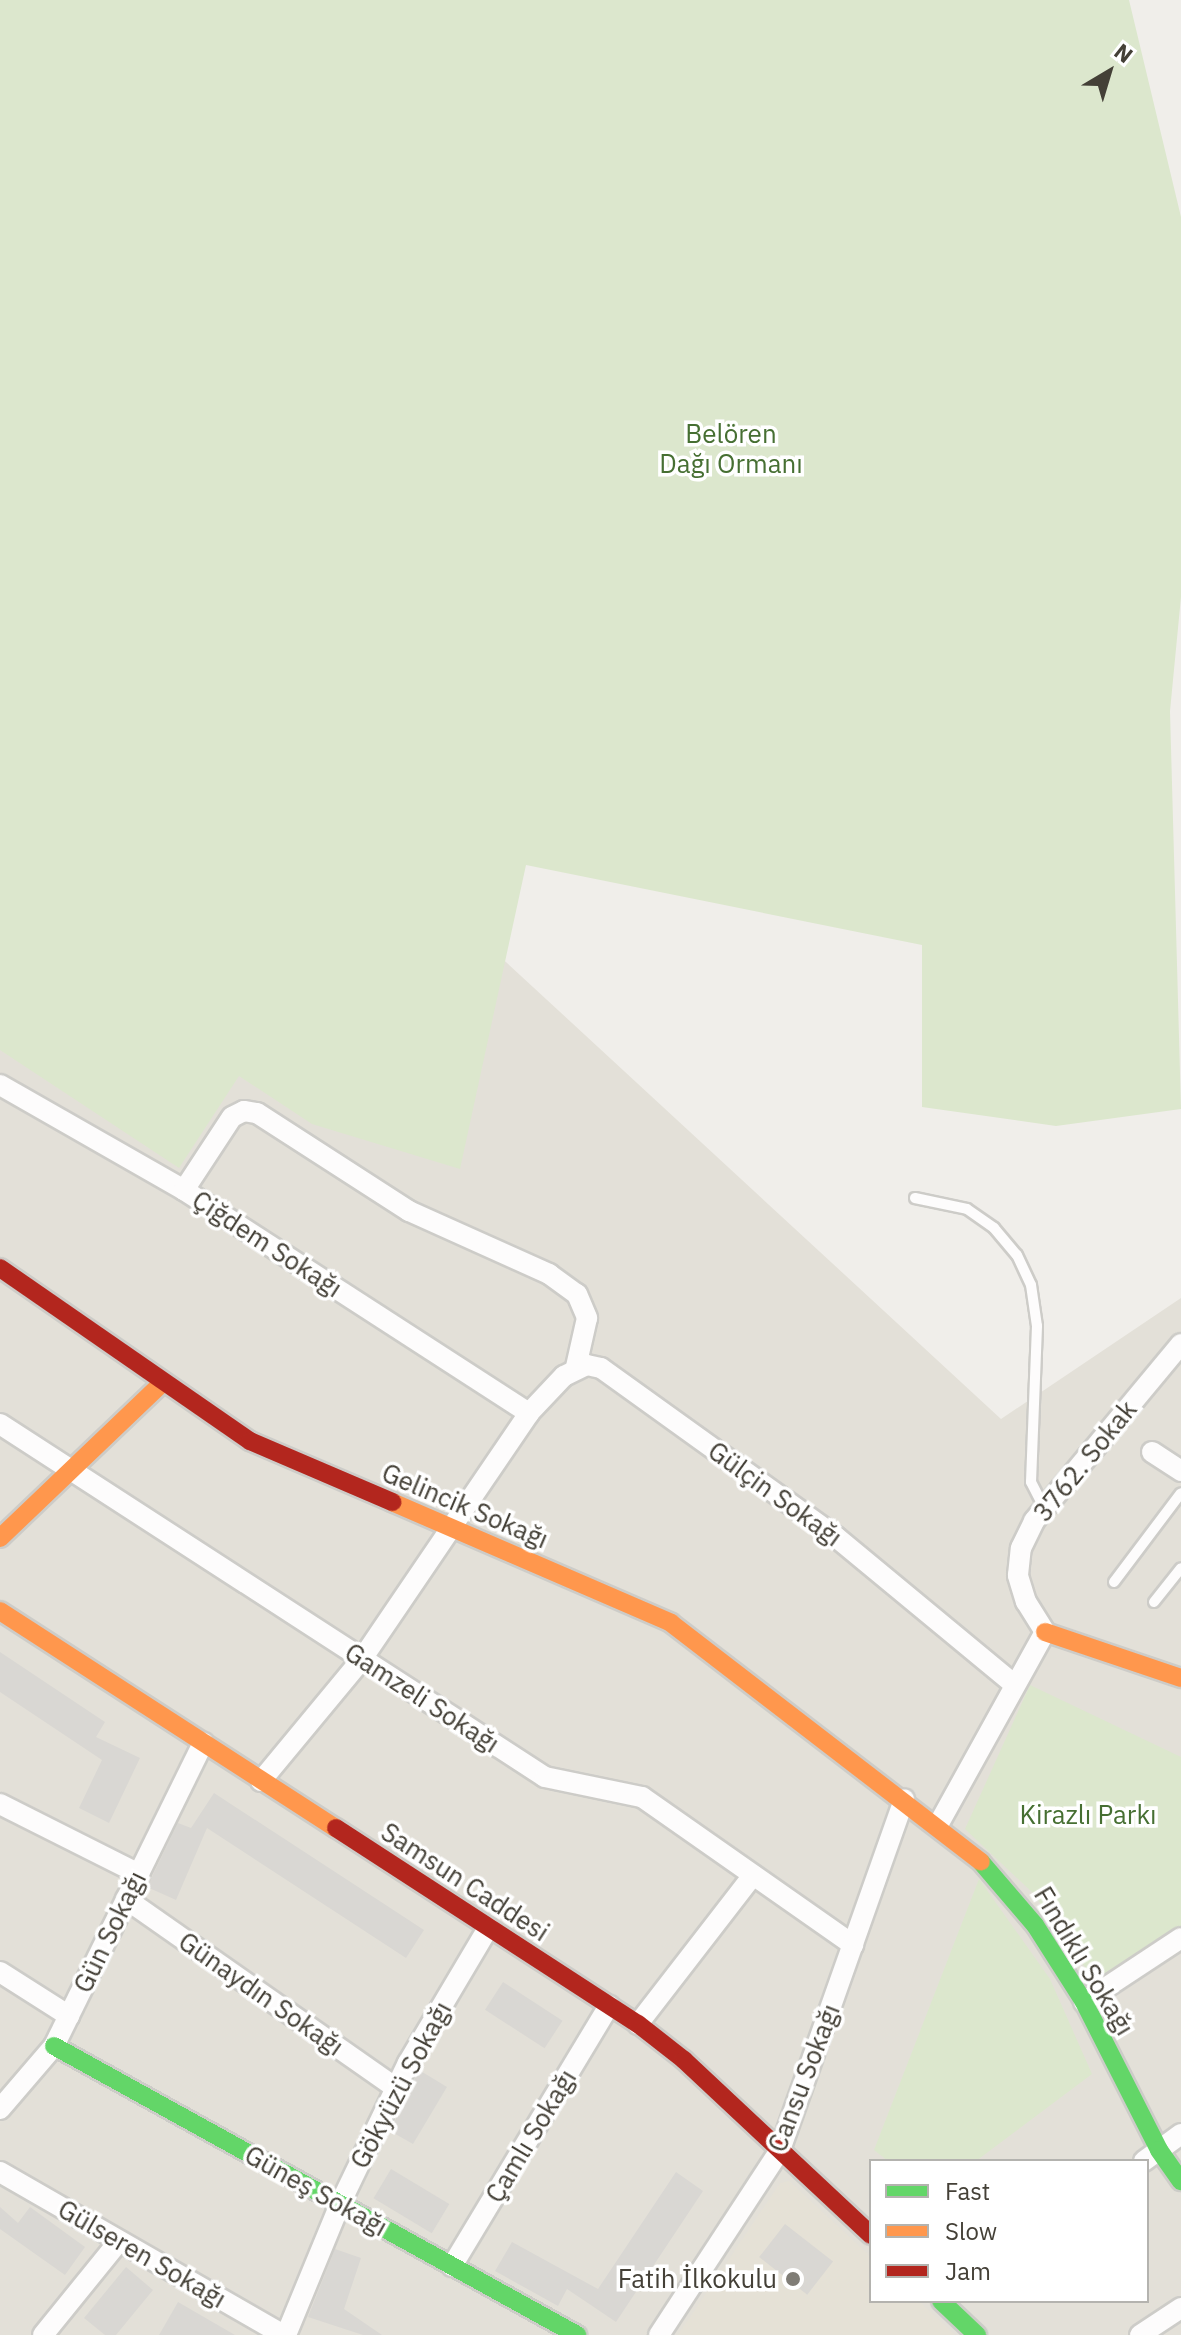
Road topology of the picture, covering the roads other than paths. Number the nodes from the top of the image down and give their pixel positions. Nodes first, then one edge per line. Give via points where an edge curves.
1 (0, 1085) edge
2 (184, 1190) junction
3 (915, 1198) dead end
4 (0, 1268) edge
5 (1181, 1344) edge
6 (576, 1367) junction
7 (162, 1383) junction
8 (529, 1413) junction
9 (0, 1424) edge
10 (1152, 1452) dead end
11 (70, 1470) junction
12 (1181, 1471) edge
13 (1181, 1493) edge
14 (1044, 1508) junction
15 (450, 1527) junction
16 (0, 1538) edge
17 (1181, 1568) edge
18 (1114, 1582) dead end
19 (1154, 1602) dead end
20 (0, 1611) edge
21 (1045, 1632) junction
22 (362, 1659) junction
23 (1181, 1678) edge
24 (1015, 1685) junction
25 (203, 1743) junction
26 (261, 1781) junction
27 (904, 1799) junction
28 (0, 1804) edge
29 (938, 1825) junction
30 (139, 1874) junction
31 (753, 1875) junction
32 (126, 1899) junction
33 (488, 1928) junction
34 (1181, 1938) edge
35 (853, 1945) junction
36 (0, 1972) edge
37 (1084, 2002) junction
38 (609, 2006) junction
39 (69, 2016) junction
40 (638, 2024) junction
41 (54, 2046) junction
42 (396, 2088) junction
43 (0, 2109) edge
44 (1181, 2134) edge
45 (780, 2150) junction
46 (1151, 2156) edge
47 (0, 2172) edge
48 (1181, 2181) edge
49 (340, 2204) junction
50 (869, 2233) edge
51 (119, 2241) junction
52 (452, 2266) junction
53 (947, 2303) edge
54 (1181, 2308) edge
55 (43, 2335) edge
56 (285, 2335) edge
57 (577, 2335) edge
58 (659, 2335) edge
59 (977, 2335) edge
60 (1140, 2335) edge

1 - 2 street, Çiğdem Sokağı
2 - 6 street via 232,1117 244,1111 257,1113 409,1211 549,1274 577,1294 587,1318
2 - 8 street, Çiğdem Sokağı
3 - 14 lane via 967,1209 994,1228 1017,1255 1031,1285 1037,1326 1031,1482
4 - 7 street, Gelincik Sokağı
5 - 14 street, 3762. Sokak
6 - 8 street
6 - 24 street, Gülçin Sokağı via 601,1368 836,1537
7 - 11 street
7 - 15 street, Gelincik Sokağı via 250,1441
8 - 15 street
9 - 11 street, Gamzeli Sokağı
10 - 12 street
11 - 16 street
11 - 22 street, Gamzeli Sokağı
13 - 18 lane
14 - 21 street, 3762. Sokak via 1021,1548 1018,1575 1026,1602
15 - 22 street
15 - 27 street, Gelincik Sokağı via 671,1623
17 - 19 lane
20 - 25 street, Samsun Caddesi
21 - 23 street
21 - 24 street
22 - 26 street
22 - 31 street, Gamzeli Sokağı via 549,1780 642,1797
24 - 29 street
25 - 26 street, Samsun Caddesi
25 - 30 street, Gün Sokağı
26 - 33 street, Samsun Caddesi
27 - 29 street, Fındıklı Sokağı
27 - 35 street, Cansu Sokağı
28 - 30 street
29 - 37 street, Fındıklı Sokağı via 1014,1895
30 - 32 street, Gün Sokağı
31 - 35 street, Gamzeli Sokağı
31 - 40 street
32 - 39 street, Gün Sokağı
32 - 42 street, Günaydın Sokağı
33 - 38 street, Samsun Caddesi
33 - 42 street, Gökyüzü Sokağı
34 - 37 street
35 - 45 street, Cansu Sokağı
36 - 39 street
37 - 46 street, Fındıklı Sokağı
38 - 40 street, Samsun Caddesi
38 - 52 street, Çamlı Sokağı
39 - 41 street, Gün Sokağı
40 - 45 street, Samsun Caddesi
41 - 43 street, Gün Sokağı
41 - 49 street, Güneş Sokağı
42 - 49 street, Gökyüzü Sokağı
44 - 46 street
45 - 50 street, Samsun Caddesi
45 - 58 street, Cansu Sokağı
46 - 48 street, Fındıklı Sokağı
47 - 51 street, Gülseren Sokağı
49 - 52 street, Güneş Sokağı
49 - 56 street, Gökyüzü Sokağı
51 - 55 street
51 - 56 street, Gülseren Sokağı
52 - 57 street, Güneş Sokağı
53 - 59 street
54 - 60 street

